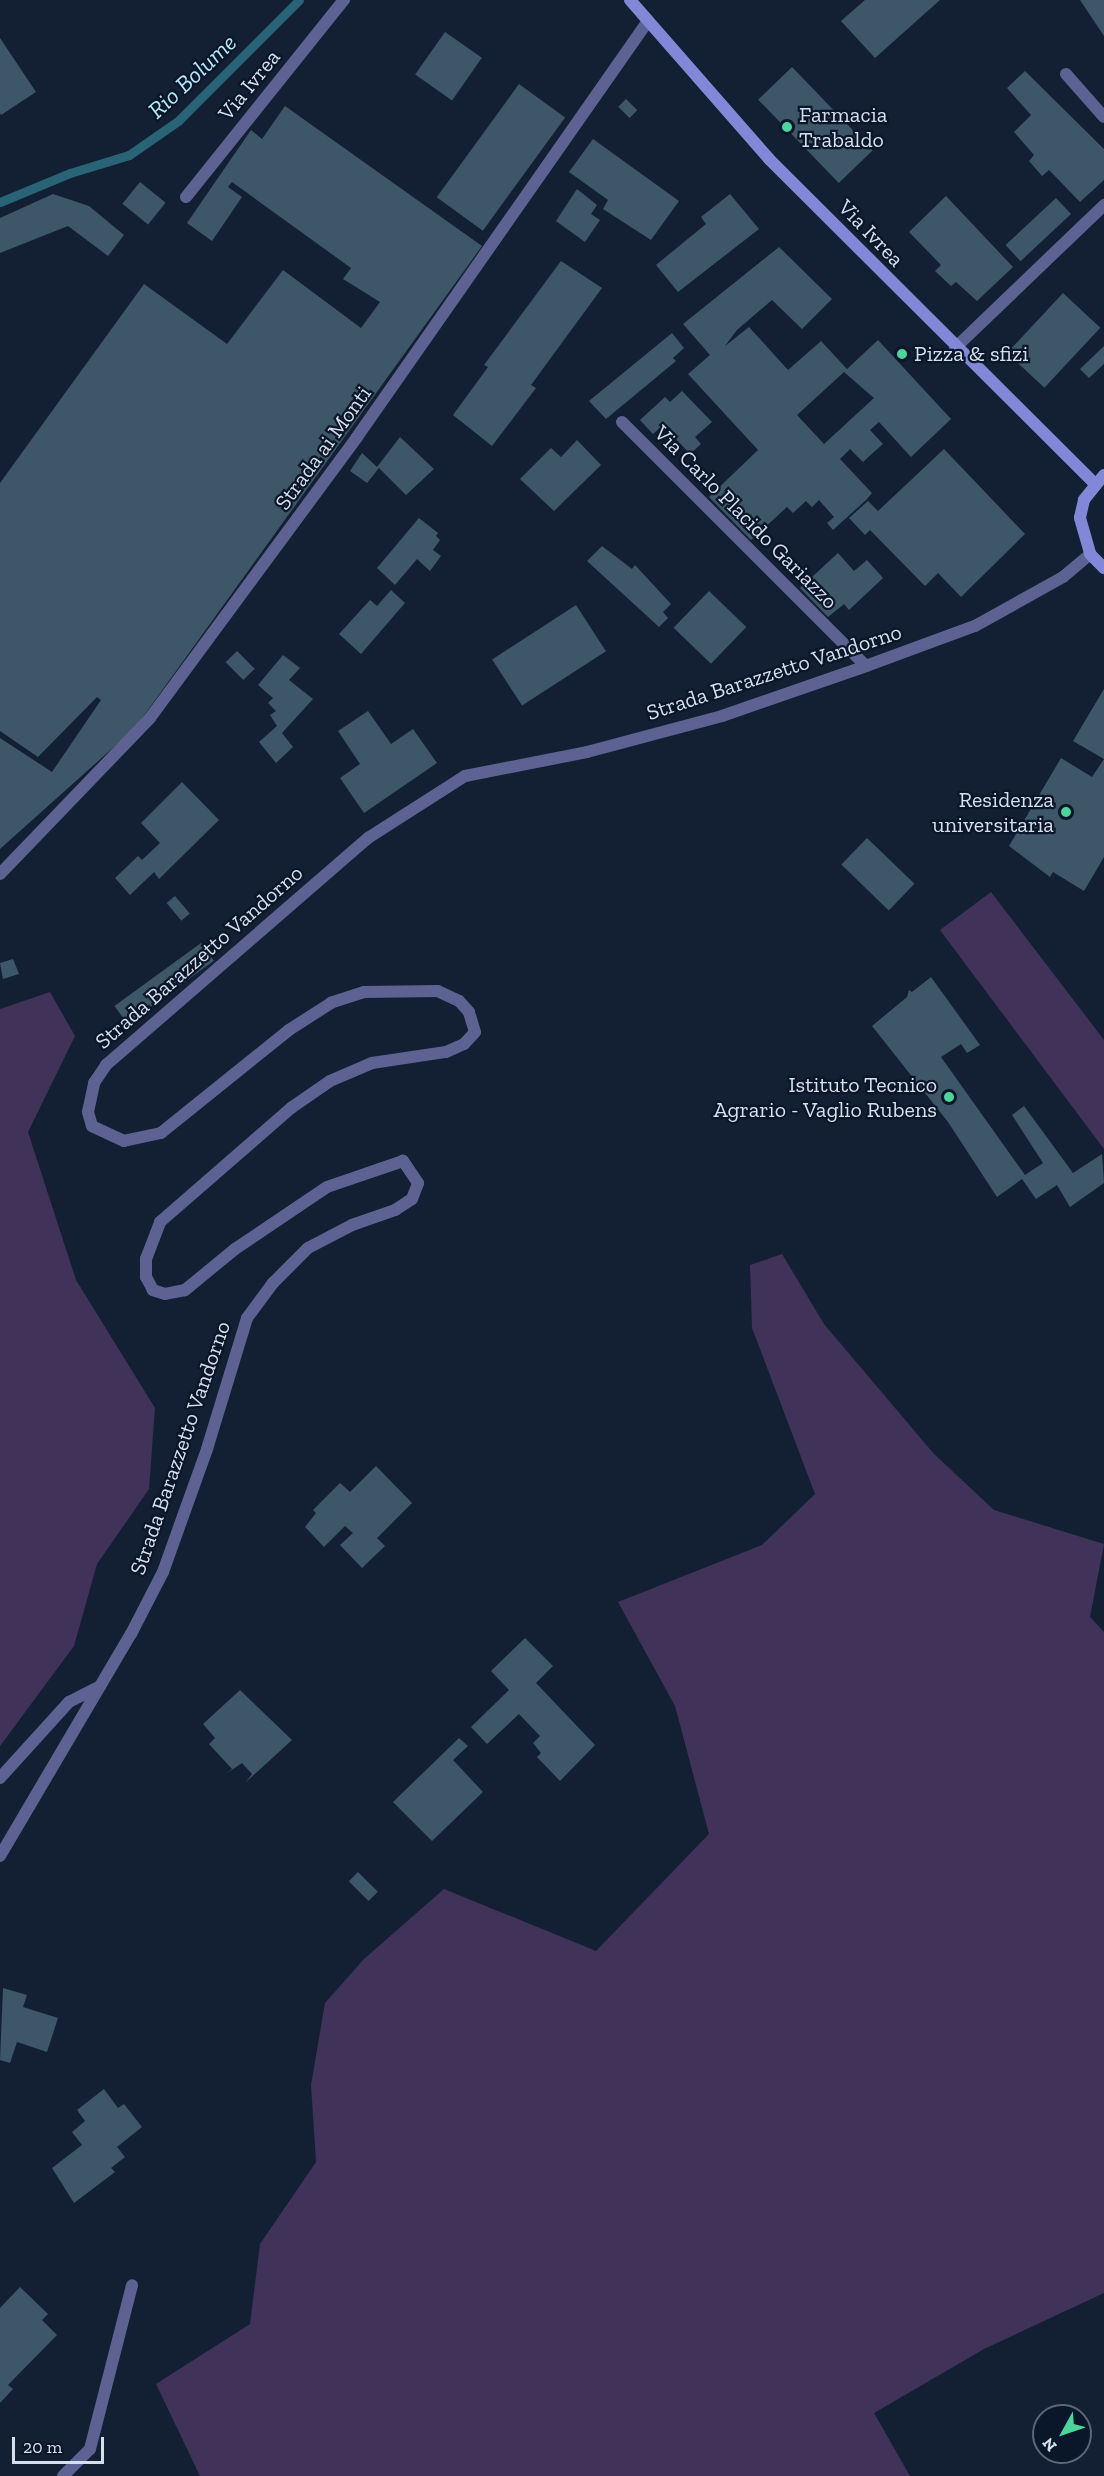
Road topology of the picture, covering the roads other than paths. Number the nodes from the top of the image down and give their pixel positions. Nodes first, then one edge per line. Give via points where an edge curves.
1 (344, 0) edge
2 (630, 0) edge
3 (648, 21) junction
4 (1066, 74) dead end
5 (1104, 117) edge
6 (186, 196) dead end
7 (1104, 205) edge
8 (955, 348) junction
9 (622, 422) dead end
10 (1104, 475) edge
11 (1094, 483) junction
12 (1090, 554) junction
13 (1104, 568) edge
14 (866, 666) junction
15 (0, 874) edge
16 (101, 1686) junction
17 (0, 1778) edge
18 (0, 1856) edge
19 (132, 2285) dead end
20 (63, 2476) edge

1 - 6 street, Via Ivrea
2 - 3 main road, Via Ivrea
3 - 8 main road, Via Ivrea via 769,159
3 - 15 street, Strada ai Monti via 357,437 150,718
4 - 5 street
7 - 8 street
8 - 11 main road, Via Ivrea
9 - 14 street, Via Carlo Placido Gariazzo
10 - 11 main road
11 - 12 main road via 1080,518
12 - 13 main road
12 - 14 street, Strada Barazzetto Vandorno via 1063,577 975,626
14 - 16 street, Strada Barazzetto Vandorno via 722,716 586,752 465,776 368,838 106,1065 94,1083 88,1112 92,1126 124,1142 161,1133 289,1030 331,1003 364,992 438,991 459,1001 475,1032 464,1044 446,1052 372,1063 330,1081 291,1107 160,1222 146,1259 146,1277 153,1290 165,1294 185,1290 235,1249 327,1187 403,1161 418,1184 412,1200 395,1210 352,1225 308,1248 273,1283 248,1318 163,1572
16 - 17 street via 69,1702
16 - 18 street, Strada Barazzetto Vandorno
19 - 20 street via 90,2449

